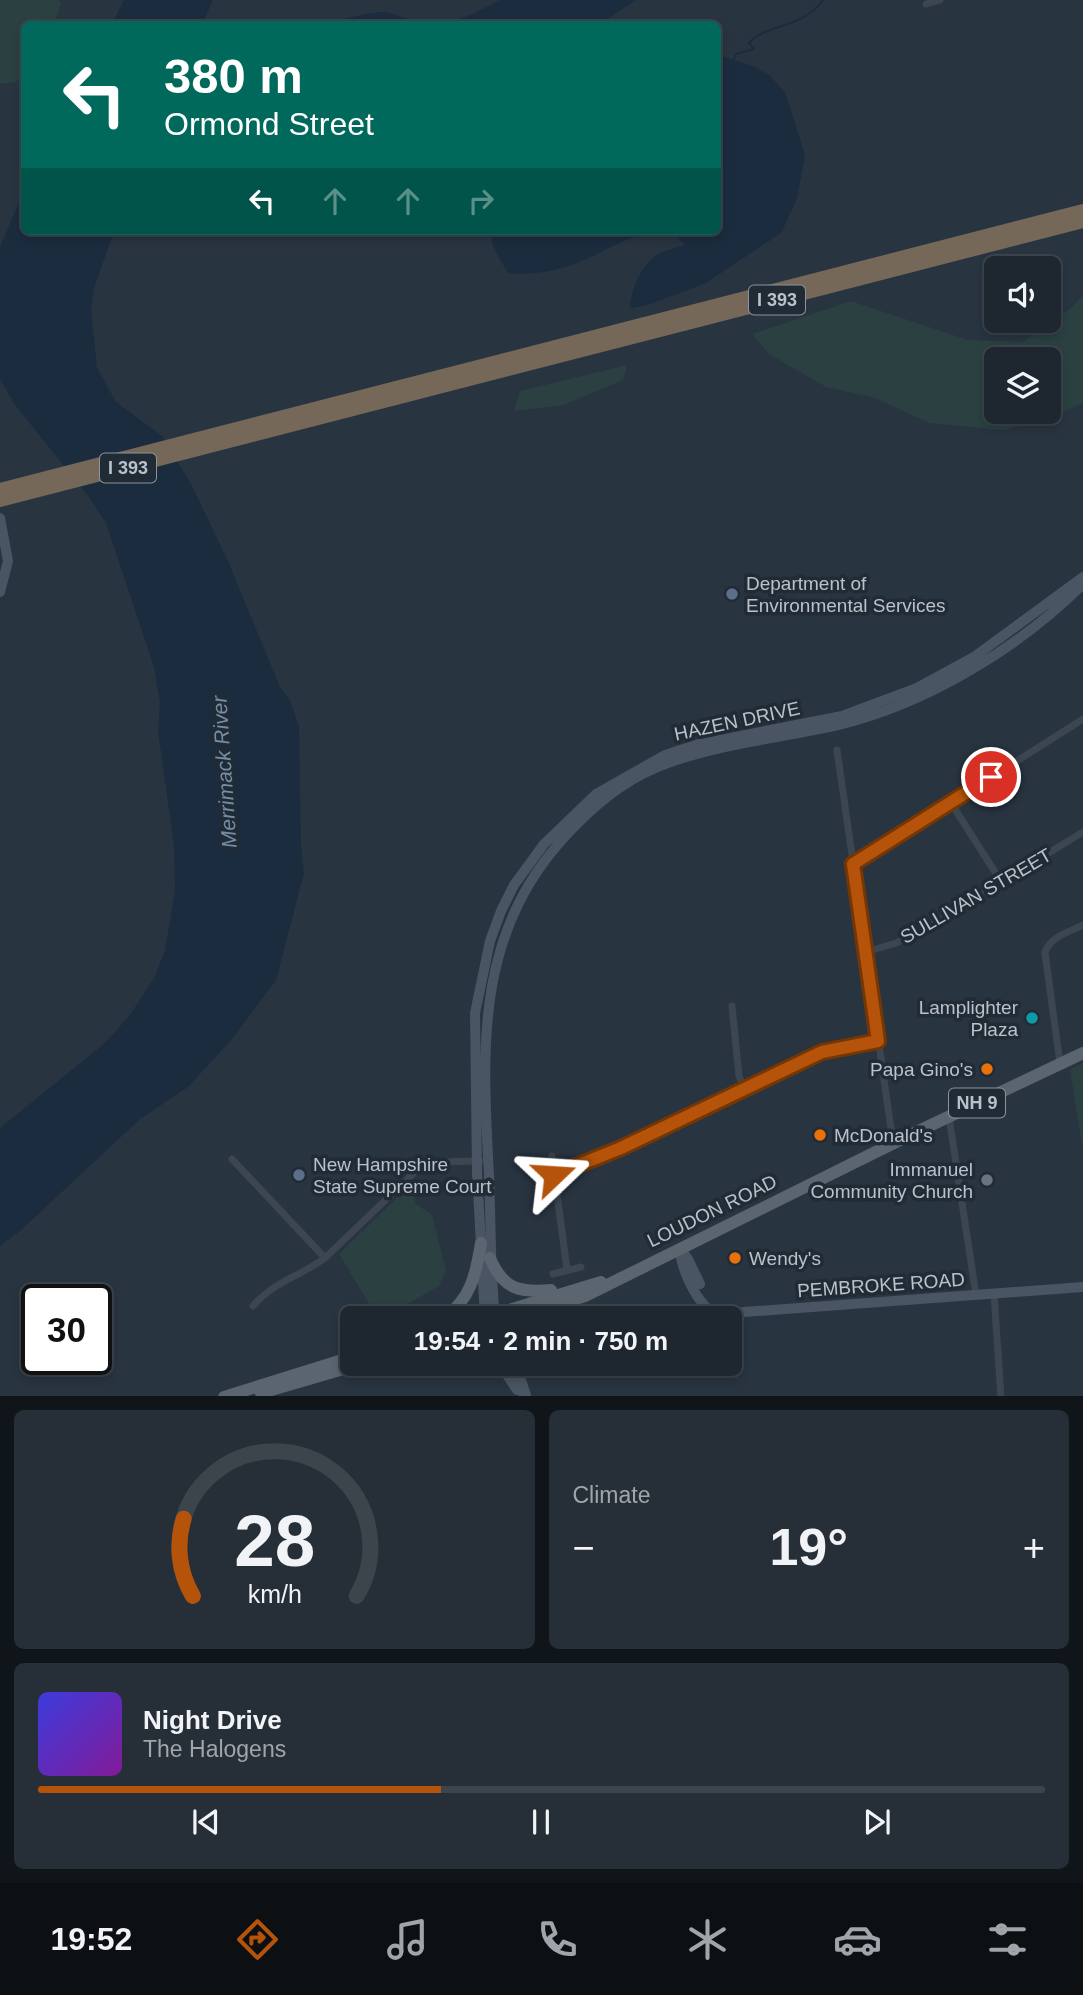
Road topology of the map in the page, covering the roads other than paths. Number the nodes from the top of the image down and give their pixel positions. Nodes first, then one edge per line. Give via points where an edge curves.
1 (940, 0) edge
2 (926, 4) dead end
3 (1083, 211) edge
4 (1083, 221) edge
5 (196, 444) junction
6 (3, 494) edge
7 (0, 518) edge
8 (1083, 576) edge
9 (1083, 584) edge
10 (0, 592) edge
11 (1083, 719) edge
12 (837, 750) dead end
13 (951, 803) junction
14 (1083, 832) edge
15 (853, 864) junction
16 (1002, 883) junction
17 (1083, 925) edge
18 (866, 952) junction
19 (732, 1006) dead end
20 (878, 1041) junction
21 (1083, 1053) edge
22 (1060, 1063) junction
23 (745, 1088) junction
24 (949, 1117) junction
25 (893, 1144) junction
26 (552, 1156) dead end
27 (232, 1158) dead end
28 (482, 1161) junction
29 (554, 1175) junction
30 (481, 1242) junction
31 (680, 1248) junction
32 (325, 1258) junction
33 (490, 1258) junction
34 (581, 1267) dead end
35 (567, 1270) junction
36 (553, 1274) dead end
37 (622, 1276) junction
38 (1083, 1287) edge
39 (576, 1288) junction
40 (994, 1294) junction
41 (976, 1295) junction
42 (253, 1306) dead end
43 (457, 1306) edge
44 (487, 1306) edge
45 (488, 1306) edge
46 (521, 1306) edge
47 (556, 1306) edge
48 (705, 1306) edge
49 (742, 1313) edge
50 (340, 1360) edge
51 (340, 1370) edge
52 (518, 1376) edge
53 (526, 1394) edge
54 (224, 1396) edge
55 (250, 1396) edge
56 (1001, 1396) edge

1 - 2 street
3 - 5 highway, I 393
4 - 5 highway, I 393
5 - 6 highway, I 393
7 - 10 street via 8,561
8 - 28 street, HAZEN DRIVE via 974,657 917,688 842,716 665,755 605,788 565,821 514,885 490,941 475,1013
9 - 28 street, HAZEN DRIVE via 1009,645 901,707 668,763 611,794 580,820 529,881 495,965 486,1014
11 - 13 street
12 - 15 street
13 - 15 street
13 - 16 street
14 - 16 street, SULLIVAN STREET
15 - 18 street
16 - 18 street, SULLIVAN STREET via 922,931
17 - 22 street via 1054,939 1045,953
18 - 20 street
19 - 23 street via 739,1076
20 - 23 street via 822,1052
20 - 25 street
21 - 22 main road, LOUDON ROAD / NH 9
22 - 24 main road, LOUDON ROAD / NH 9
23 - 29 street
24 - 25 main road, LOUDON ROAD / NH 9
24 - 41 street
25 - 31 main road, LOUDON ROAD / NH 9
26 - 29 street
27 - 32 street
28 - 30 street, HAZEN DRIVE
28 - 32 street via 420,1167
28 - 33 street, HAZEN DRIVE
29 - 35 street
30 - 43 main road via 475,1276
30 - 44 street, HAZEN DRIVE
31 - 37 main road, LOUDON ROAD / NH 9
31 - 48 street via 680,1260
32 - 42 street via 270,1288
33 - 39 main road via 499,1276 515,1288 534,1292
33 - 45 street, HAZEN DRIVE
34 - 35 street
35 - 36 street
37 - 39 main road, LOUDON ROAD / NH 9
37 - 47 main road, LOUDON ROAD / NH 9
38 - 40 street, PEMBROKE ROAD
39 - 46 main road, LOUDON ROAD / NH 9
40 - 41 street, PEMBROKE ROAD
40 - 56 street
41 - 49 street, PEMBROKE ROAD
50 - 54 main road
51 - 55 main road
52 - 53 street

